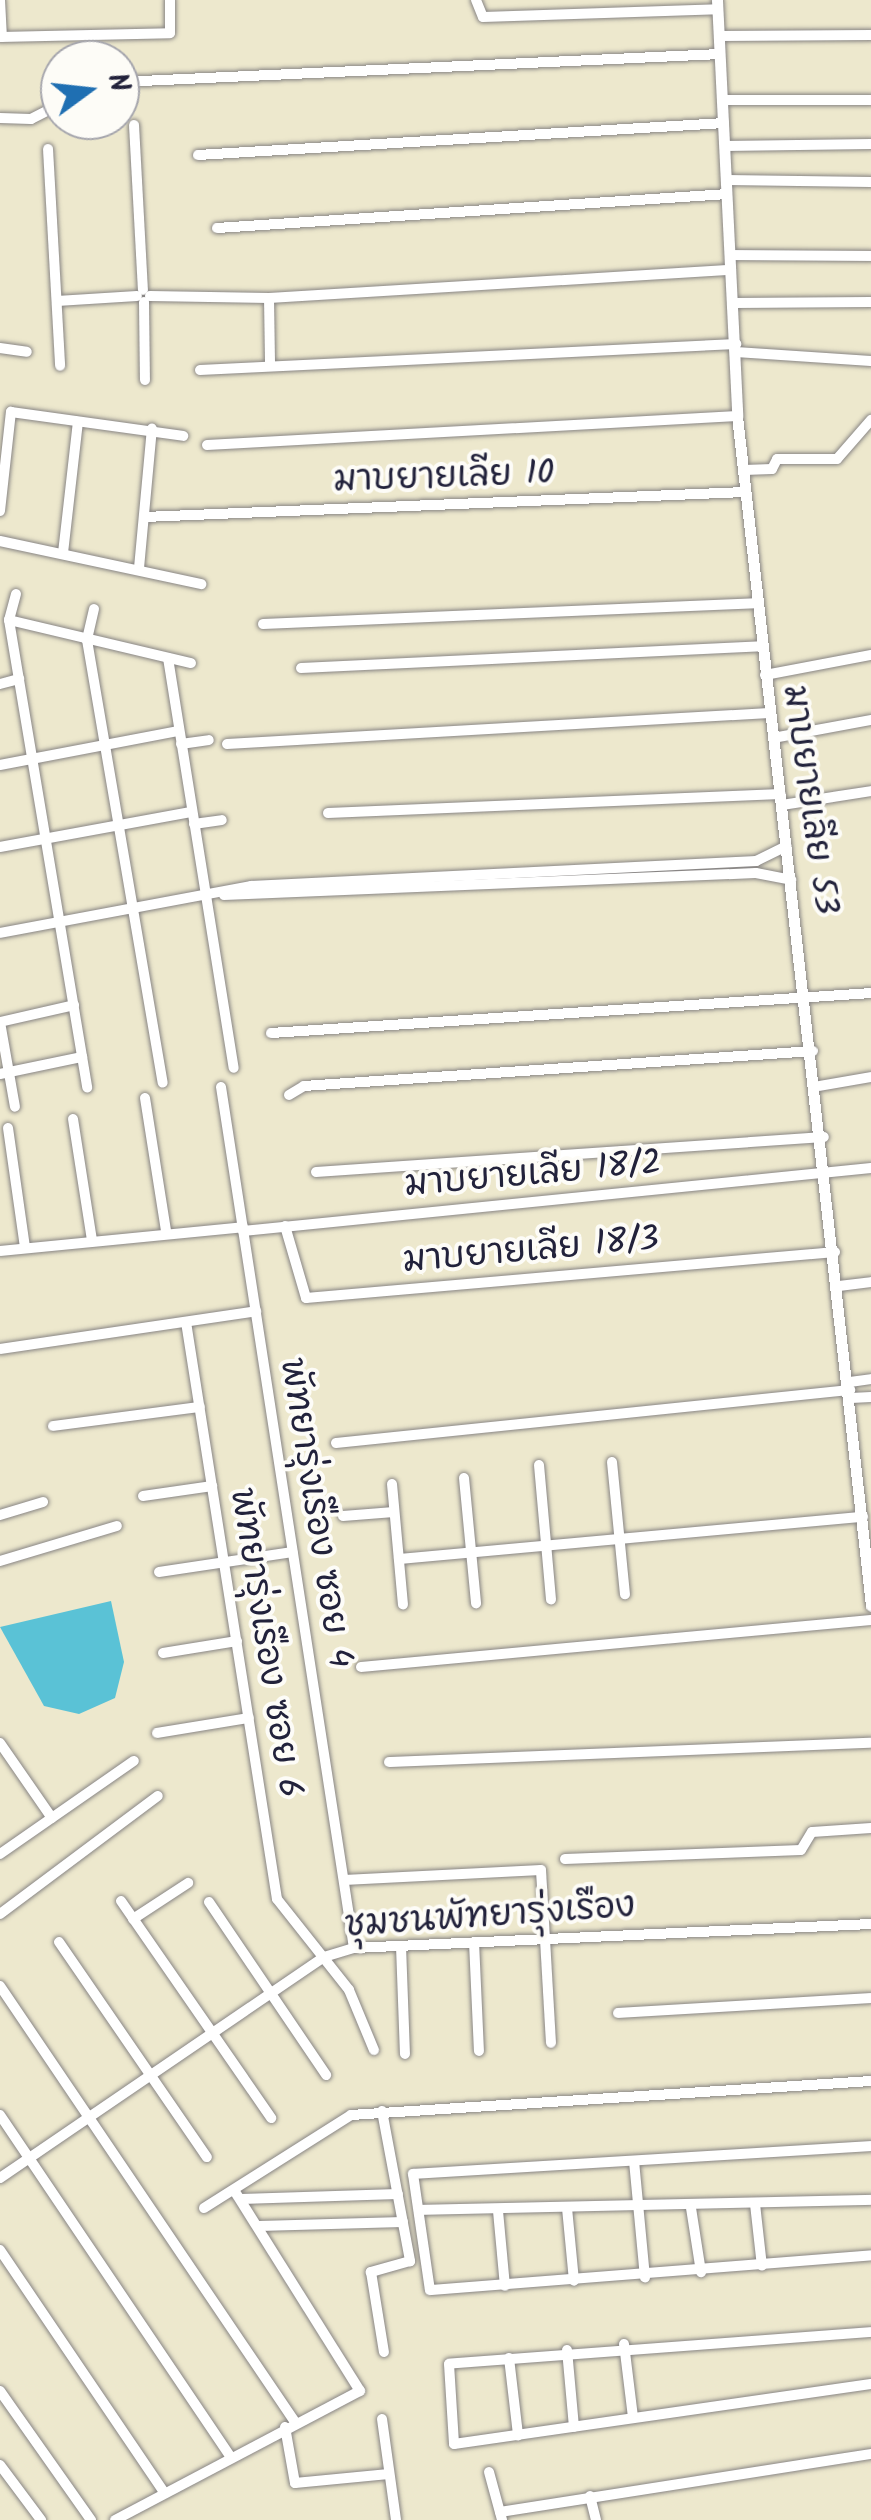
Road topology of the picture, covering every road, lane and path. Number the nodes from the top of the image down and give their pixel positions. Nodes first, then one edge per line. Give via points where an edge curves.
1 (0, 0) edge
2 (170, 0) edge
3 (476, 0) edge
4 (717, 4) edge
5 (871, 35) edge
6 (719, 36) junction
7 (1, 37) edge
8 (720, 54) junction
9 (140, 81) edge
10 (722, 100) junction
11 (871, 100) edge
12 (40, 114) edge
13 (0, 118) edge
14 (724, 123) junction
15 (135, 140) edge
16 (871, 144) edge
17 (725, 146) junction
18 (48, 149) dead end
19 (198, 155) dead end
20 (726, 180) junction
21 (871, 182) edge
22 (727, 194) junction
23 (217, 228) dead end
24 (730, 255) junction
25 (871, 256) edge
26 (731, 270) junction
27 (144, 296) junction
28 (269, 298) junction
29 (57, 301) junction
30 (871, 302) edge
31 (734, 303) junction
32 (0, 348) edge
33 (736, 348) junction
34 (27, 352) dead end
35 (871, 360) edge
36 (270, 363) junction
37 (60, 366) dead end
38 (200, 370) dead end
39 (146, 380) dead end
40 (738, 416) junction
41 (871, 420) edge
42 (78, 422) junction
43 (152, 430) junction
44 (183, 436) dead end
45 (207, 445) dead end
46 (744, 470) junction
47 (746, 492) junction
48 (0, 511) edge
49 (144, 517) junction
50 (0, 540) edge
51 (63, 554) junction
52 (139, 568) junction
53 (201, 584) dead end
54 (16, 594) dead end
55 (756, 602) junction
56 (94, 609) dead end
57 (9, 620) junction
58 (263, 624) dead end
59 (87, 640) junction
60 (761, 646) junction
61 (871, 656) edge
62 (168, 658) junction
63 (191, 663) dead end
64 (301, 668) dead end
65 (765, 674) junction
66 (19, 680) junction
67 (0, 684) edge
68 (769, 713) junction
69 (871, 720) edge
70 (179, 731) junction
71 (773, 738) junction
72 (208, 740) dead end
73 (181, 744) junction
74 (227, 744) dead end
75 (106, 745) junction
76 (33, 757) junction
77 (0, 765) edge
78 (871, 791) edge
79 (781, 799) junction
80 (328, 813) dead end
81 (192, 818) junction
82 (222, 820) dead end
83 (120, 826) junction
84 (48, 838) junction
85 (787, 846) junction
86 (0, 847) edge
87 (589, 875) junction
88 (791, 880) junction
89 (204, 893) junction
90 (134, 908) junction
91 (62, 922) junction
92 (0, 933) edge
93 (871, 993) edge
94 (74, 1004) junction
95 (809, 1004) junction
96 (0, 1022) edge
97 (271, 1033) dead end
98 (814, 1051) junction
99 (82, 1058) junction
100 (234, 1068) dead end
101 (4, 1073) edge
102 (871, 1077) edge
103 (162, 1083) dead end
104 (221, 1086) dead end
105 (819, 1086) junction
106 (86, 1088) dead end
107 (289, 1096) dead end
108 (145, 1098) dead end
109 (14, 1107) dead end
110 (73, 1119) dead end
111 (8, 1128) dead end
112 (824, 1137) junction
113 (871, 1168) edge
114 (316, 1172) dead end
115 (829, 1175) junction
116 (285, 1226) junction
117 (243, 1229) junction
118 (166, 1230) junction
119 (92, 1240) junction
120 (25, 1248) junction
121 (0, 1251) edge
122 (836, 1252) junction
123 (871, 1282) edge
124 (840, 1286) junction
125 (256, 1311) junction
126 (186, 1322) junction
127 (0, 1350) edge
128 (871, 1379) edge
129 (850, 1390) junction
130 (871, 1396) edge
131 (200, 1407) junction
132 (53, 1426) dead end
133 (336, 1443) dead end
134 (612, 1462) dead end
135 (539, 1466) dead end
136 (464, 1478) dead end
137 (392, 1484) dead end
138 (212, 1486) junction
139 (142, 1496) dead end
140 (43, 1502) dead end
141 (394, 1512) junction
142 (0, 1515) edge
143 (344, 1516) dead end
144 (863, 1517) junction
145 (117, 1526) dead end
146 (620, 1539) junction
147 (546, 1546) junction
148 (293, 1552) junction
149 (471, 1552) junction
150 (399, 1559) junction
151 (0, 1561) edge
152 (224, 1561) junction
153 (869, 1562) edge
154 (159, 1572) dead end
155 (624, 1594) dead end
156 (551, 1598) dead end
157 (871, 1602) edge
158 (476, 1603) dead end
159 (403, 1605) dead end
160 (871, 1620) edge
161 (236, 1641) junction
162 (164, 1652) dead end
163 (361, 1667) dead end
164 (249, 1718) junction
165 (157, 1733) dead end
166 (0, 1743) edge
167 (871, 1743) edge
168 (134, 1761) dead end
169 (389, 1762) dead end
170 (158, 1796) dead end
171 (52, 1818) junction
172 (871, 1828) edge
173 (0, 1854) edge
174 (565, 1859) dead end
175 (344, 1880) junction
176 (188, 1883) dead end
177 (121, 1901) dead end
178 (210, 1902) dead end
179 (0, 1914) edge
180 (133, 1919) junction
181 (871, 1924) edge
182 (544, 1939) junction
183 (59, 1942) dead end
184 (474, 1942) junction
185 (401, 1946) junction
186 (354, 1948) junction
187 (324, 1957) junction
188 (0, 1986) edge
189 (272, 1992) junction
190 (871, 1998) edge
191 (618, 2013) dead end
192 (212, 2033) junction
193 (550, 2043) dead end
194 (374, 2050) dead end
195 (479, 2051) dead end
196 (405, 2054) dead end
197 (151, 2075) junction
198 (326, 2075) dead end
199 (871, 2080) edge
200 (382, 2111) junction
201 (0, 2116) edge
202 (90, 2116) junction
203 (270, 2118) dead end
204 (871, 2146) edge
205 (207, 2157) dead end
206 (30, 2158) junction
207 (634, 2161) junction
208 (0, 2178) edge
209 (238, 2194) junction
210 (398, 2194) junction
211 (871, 2200) edge
212 (755, 2204) junction
213 (204, 2208) dead end
214 (567, 2208) junction
215 (638, 2208) junction
216 (691, 2208) junction
217 (420, 2210) junction
218 (498, 2211) junction
219 (403, 2222) junction
220 (259, 2226) junction
221 (0, 2250) edge
222 (871, 2255) edge
223 (762, 2266) junction
224 (701, 2272) junction
225 (645, 2278) junction
226 (574, 2281) junction
227 (505, 2286) junction
228 (871, 2332) edge
229 (624, 2344) junction
230 (566, 2350) junction
231 (384, 2352) dead end
232 (508, 2358) junction
233 (871, 2384) edge
234 (0, 2391) edge
235 (633, 2416) junction
236 (382, 2419) dead end
237 (290, 2425) junction
238 (574, 2426) junction
239 (518, 2435) junction
240 (871, 2454) edge
241 (230, 2456) junction
242 (0, 2465) edge
243 (489, 2472) dead end
244 (390, 2474) junction
245 (164, 2492) junction
246 (590, 2496) junction
247 (501, 2516) edge
248 (123, 2518) edge
249 (41, 2520) edge
250 (91, 2520) edge
251 (396, 2520) edge
252 (596, 2520) edge

1 - 7 street
2 - 7 street via 170,32
3 - 4 street via 484,17
4 - 6 street, มาบยายเลีย 53
5 - 6 street
6 - 8 street, มาบยายเลีย 53
8 - 9 street
8 - 10 street, มาบยายเลีย 53
10 - 11 street
10 - 14 street, มาบยายเลีย 53
12 - 13 street
14 - 17 street, มาบยายเลีย 53
14 - 19 street
15 - 27 street
16 - 17 street
17 - 20 street, มาบยายเลีย 53
18 - 29 street
20 - 21 street
20 - 22 street, มาบยายเลีย 53
22 - 23 street
22 - 24 street, มาบยายเลีย 53
24 - 25 street
24 - 26 street, มาบยายเลีย 53
26 - 28 street
26 - 31 street, มาบยายเลีย 53
27 - 28 street
27 - 29 street
27 - 39 street
28 - 36 street
29 - 37 street
30 - 31 street
31 - 33 street, มาบยายเลีย 53
32 - 34 street
33 - 35 street
33 - 36 street
33 - 40 street, มาบยายเลีย 53
36 - 38 street
40 - 45 street
40 - 46 street, มาบยายเลีย 53
41 - 46 street via 838,459 777,458 772,469
42 - 43 street
42 - 48 street via 11,412
42 - 51 street
43 - 44 street
43 - 49 street
46 - 47 street, มาบยายเลีย 53
47 - 49 street, มาบยายเลีย 10
47 - 55 street, มาบยายเลีย 53
49 - 52 street
50 - 51 street
51 - 52 street
52 - 53 street
54 - 57 street
55 - 58 street
55 - 60 street, มาบยายเลีย 53
56 - 59 street
57 - 59 street
57 - 66 street
59 - 62 street
59 - 75 street
60 - 64 street
60 - 65 street, มาบยายเลีย 53
61 - 65 street
62 - 63 street
62 - 70 street
65 - 68 street, มาบยายเลีย 53
66 - 67 street
66 - 76 street
68 - 71 street, มาบยายเลีย 53
68 - 74 street
69 - 71 street
70 - 73 street
70 - 75 street
71 - 79 street, มาบยายเลีย 53
72 - 73 street
73 - 81 street
75 - 76 street
75 - 83 street
76 - 77 street
76 - 84 street
78 - 79 street
79 - 80 street
79 - 85 street, มาบยายเลีย 53
81 - 82 street
81 - 83 street
81 - 89 street
83 - 84 street
83 - 90 street
84 - 86 street
84 - 91 street
85 - 87 street via 756,861
85 - 88 street, มาบยายเลีย 53
87 - 88 street via 756,873
87 - 89 street
88 - 95 street, มาบยายเลีย 53
89 - 90 street
89 - 100 street
90 - 91 street
90 - 103 street
91 - 92 street
91 - 94 street
93 - 95 street
94 - 96 street
94 - 99 street
95 - 97 street
95 - 98 street, มาบยายเลีย 53
96 - 101 street
98 - 105 street, มาบยายเลีย 53
98 - 107 street via 304,1086
99 - 101 street
99 - 106 street
101 - 109 street
102 - 105 street
104 - 117 street, พัทยารุ่งเรือง ซอย 4
105 - 112 street, มาบยายเลีย 53
108 - 118 street
110 - 119 street
111 - 120 street
112 - 114 street
112 - 115 street, มาบยายเลีย 53
113 - 115 street, มาบยายเลีย 18/2
115 - 116 street, มาบยายเลีย 18/2
115 - 122 street, มาบยายเลีย 53
116 - 117 street, มาบยายเลีย 18/2
116 - 122 street, มาบยายเลีย 18/3 via 306,1298
117 - 118 street, มาบยายเลีย 18/2
117 - 125 street, พัทยารุ่งเรือง ซอย 4
118 - 119 street, มาบยายเลีย 18/2
119 - 120 street, มาบยายเลีย 18/2
120 - 121 street, มาบยายเลีย 18/2
122 - 124 street, มาบยายเลีย 53
123 - 124 street
124 - 129 street, มาบยายเลีย 53
125 - 126 street
125 - 148 street, พัทยารุ่งเรือง ซอย 4
126 - 127 street
126 - 131 street, พัทยารุ่งเรือง ซอย 6
128 - 129 street
129 - 130 street
129 - 133 street
129 - 144 street, มาบยายเลีย 53
131 - 132 street
131 - 138 street, พัทยารุ่งเรือง ซอย 6
134 - 146 street
135 - 147 street
136 - 149 street
137 - 141 street
138 - 139 street
138 - 152 street, พัทยารุ่งเรือง ซอย 6
140 - 142 street
141 - 143 street
141 - 150 street
144 - 146 street
144 - 153 street, มาบยายเลีย 53
145 - 151 street
146 - 147 street
146 - 155 street
147 - 149 street
147 - 156 street
148 - 152 street
148 - 175 street, พัทยารุ่งเรือง ซอย 4
149 - 150 street
149 - 158 street
150 - 159 street
152 - 154 street
152 - 161 street, พัทยารุ่งเรือง ซอย 6
153 - 157 street, มาบยายเลีย 53
160 - 163 street
161 - 162 street
161 - 164 street, พัทยารุ่งเรือง ซอย 6
164 - 165 street
164 - 187 street, พัทยารุ่งเรือง ซอย 6 via 277,1900
166 - 171 street
167 - 169 street
168 - 171 street
170 - 179 street
171 - 173 street
172 - 174 street via 812,1832 801,1850
175 - 182 street via 541,1870
175 - 186 street, พัทยารุ่งเรือง ซอย 4
176 - 180 street
177 - 180 street
178 - 189 street
180 - 192 street
181 - 182 street, ชุมชนพัทยารุ่งเรือง
182 - 184 street, ชุมชนพัทยารุ่งเรือง
182 - 193 street
183 - 197 street
184 - 185 street, ชุมชนพัทยารุ่งเรือง
184 - 195 street
185 - 186 street, ชุมชนพัทยารุ่งเรือง
185 - 196 street
186 - 187 street, ชุมชนพัทยารุ่งเรือง
187 - 189 street, ชุมชนพัทยารุ่งเรือง
187 - 194 street, พัทยารุ่งเรือง ซอย 6
188 - 202 street
189 - 192 street, ชุมชนพัทยารุ่งเรือง
189 - 198 street
190 - 191 street
192 - 197 street, ชุมชนพัทยารุ่งเรือง
192 - 203 street
197 - 202 street, ชุมชนพัทยารุ่งเรือง
197 - 205 street
199 - 200 street
200 - 209 street via 352,2115
200 - 210 street
201 - 206 street
202 - 206 street, ชุมชนพัทยารุ่งเรือง
202 - 237 street
204 - 207 street
206 - 208 street, ชุมชนพัทยารุ่งเรือง
206 - 241 street
207 - 215 street
207 - 217 street via 413,2174
209 - 210 street
209 - 213 street
209 - 220 street
210 - 219 street
211 - 212 street
212 - 216 street
212 - 223 street
214 - 215 street
214 - 218 street
214 - 226 street
215 - 216 street
215 - 225 street
216 - 224 street
217 - 218 street
217 - 227 street via 430,2290
218 - 227 street
219 - 220 street
219 - 231 street via 410,2261 371,2272
220 - 237 street via 360,2390
221 - 245 street
222 - 223 street
223 - 224 street
224 - 225 street
225 - 226 street
226 - 227 street
228 - 229 street
229 - 230 street
229 - 235 street
230 - 232 street
230 - 238 street
232 - 239 street
232 - 239 street via 450,2364 454,2444
233 - 235 street
234 - 250 street
235 - 238 street
236 - 244 street
237 - 241 street
237 - 244 street via 295,2483
238 - 239 street
240 - 246 street
241 - 245 street
242 - 249 street
243 - 247 street
244 - 251 street
245 - 248 street
246 - 247 street
246 - 252 street

